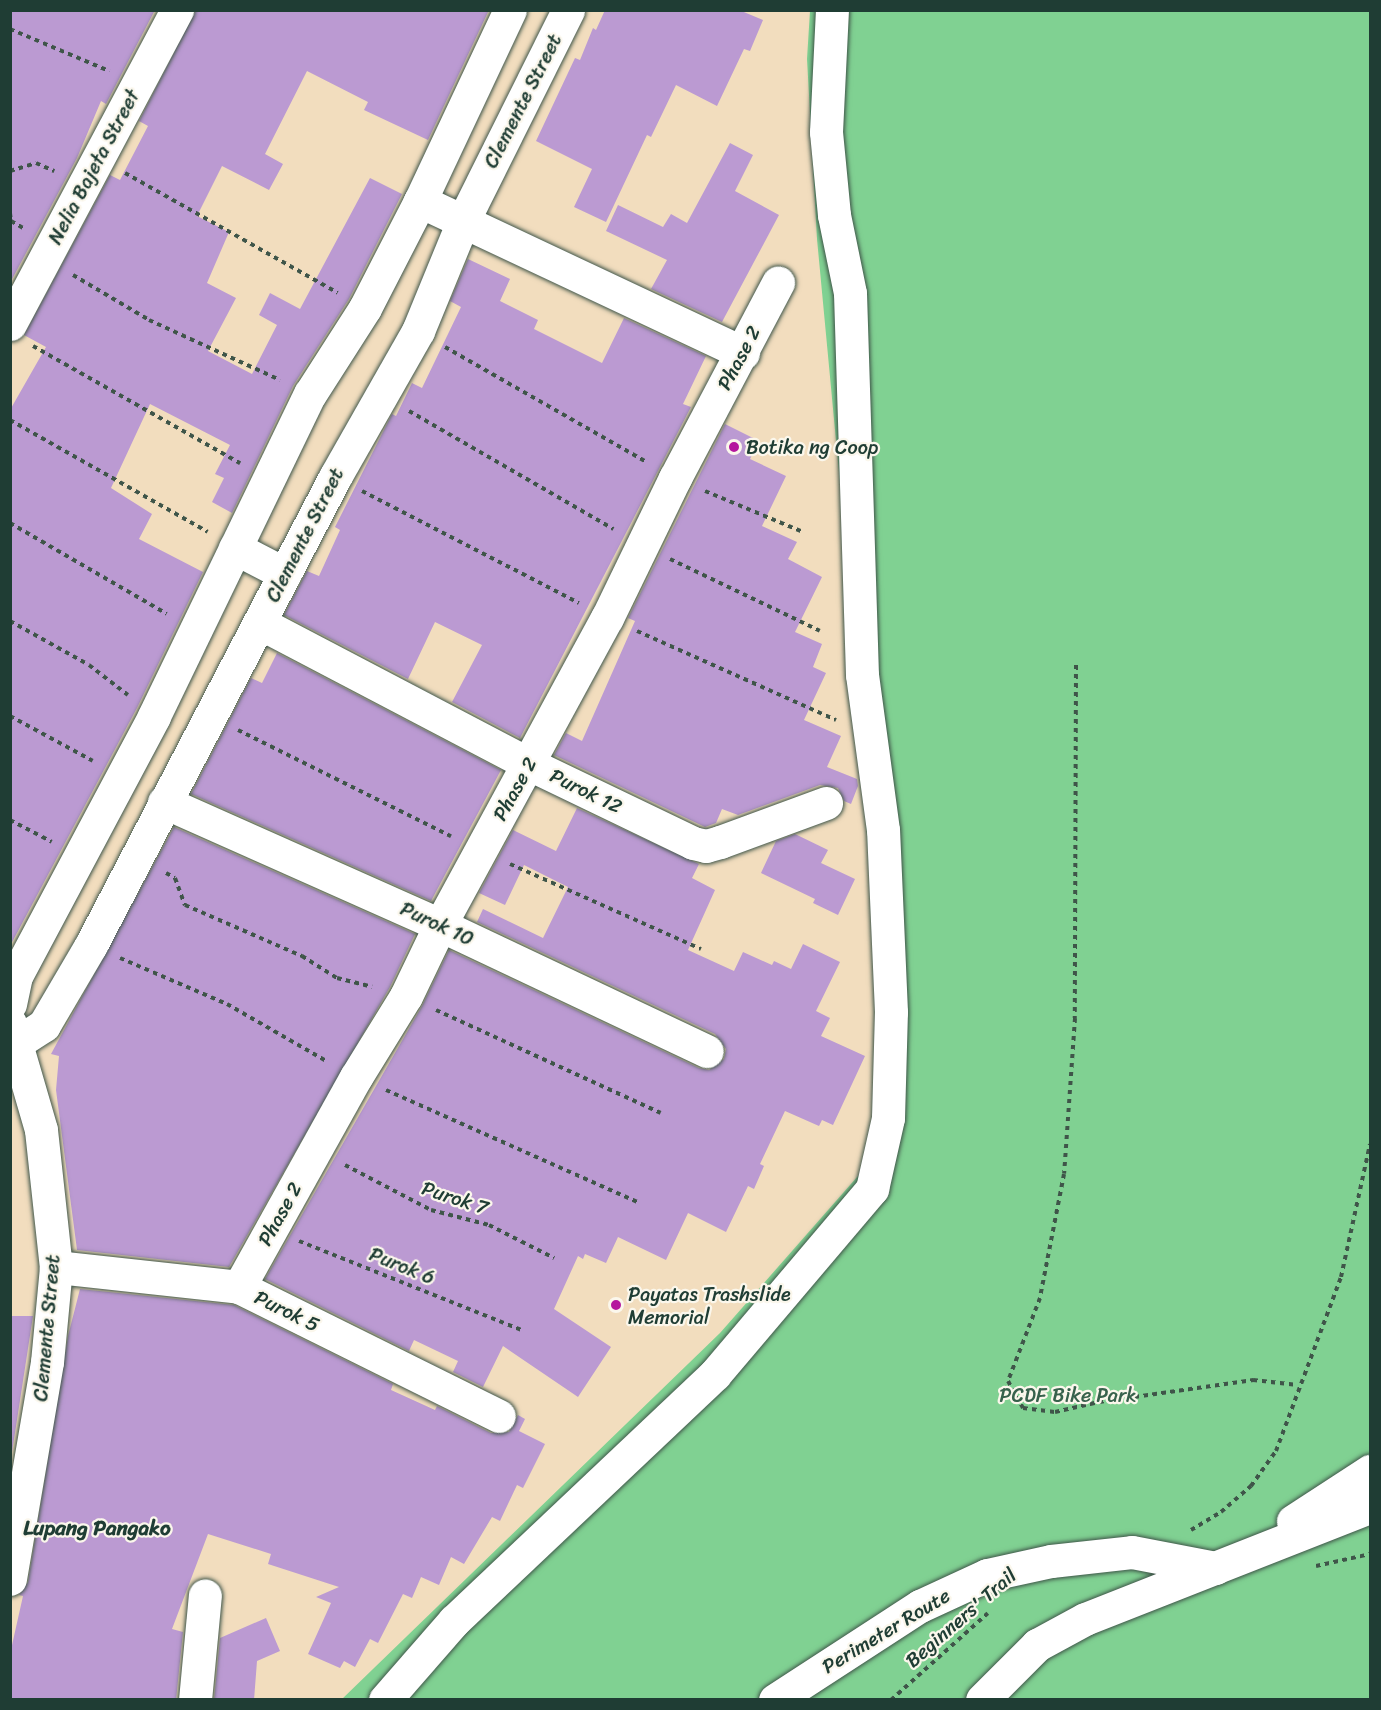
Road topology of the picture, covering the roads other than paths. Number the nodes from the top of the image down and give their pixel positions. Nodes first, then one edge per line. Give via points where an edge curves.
1 (177, 10) edge
2 (510, 10) edge
3 (568, 10) edge
4 (832, 10) edge
5 (420, 201) junction
6 (464, 219) junction
7 (777, 283) dead end
8 (21, 335) edge
9 (743, 353) junction
10 (235, 548) junction
11 (285, 574) junction
12 (260, 623) junction
13 (154, 716) junction
14 (197, 741) junction
15 (529, 764) junction
16 (164, 802) junction
17 (826, 803) dead end
18 (440, 925) junction
19 (10, 1004) edge
20 (14, 1033) edge
21 (708, 1051) dead end
22 (26, 1126) edge
23 (56, 1267) junction
24 (239, 1287) junction
25 (499, 1416) dead end
26 (22, 1453) edge
27 (1371, 1471) edge
28 (1371, 1506) edge
29 (1215, 1568) junction
30 (10, 1579) edge
31 (205, 1595) dead end
32 (195, 1700) edge
33 (385, 1700) edge
34 (775, 1700) edge
35 (982, 1700) edge

1 - 8 street, Nelia Bajeta Street via 44,262
2 - 5 street
3 - 6 street, Clemente Street
4 - 33 street via 826,132 834,215 850,292 862,675 883,830 891,1012 888,1118 872,1189 715,1374 454,1621
5 - 6 street
5 - 10 street via 364,308 310,394
6 - 9 street
6 - 11 street, Clemente Street via 418,331 380,394
7 - 9 street, Phase 2
9 - 15 street, Phase 2
10 - 11 street
10 - 13 street
11 - 12 street, Clemente Street
12 - 14 street, Clemente Street
12 - 15 street, Purok 12
13 - 14 street
13 - 19 street via 16,976
14 - 16 street, Clemente Street
15 - 17 street, Purok 12 via 706,846
15 - 18 street, Phase 2
16 - 18 street, Purok 10
16 - 20 street, Clemente Street via 91,945 44,1025
18 - 21 street, Purok 10
18 - 24 street, Phase 2 via 406,996
20 - 22 street, Clemente Street
22 - 23 street, Clemente Street
23 - 24 street, Purok 5
23 - 26 street, Clemente Street
24 - 25 street, Purok 5
26 - 30 street, Clemente Street
27 - 29 street
28 - 29 street
29 - 34 street, Perimeter Route via 1132,1552 1051,1561 987,1575 920,1606
29 - 35 street via 1084,1619 1037,1645
31 - 32 street

